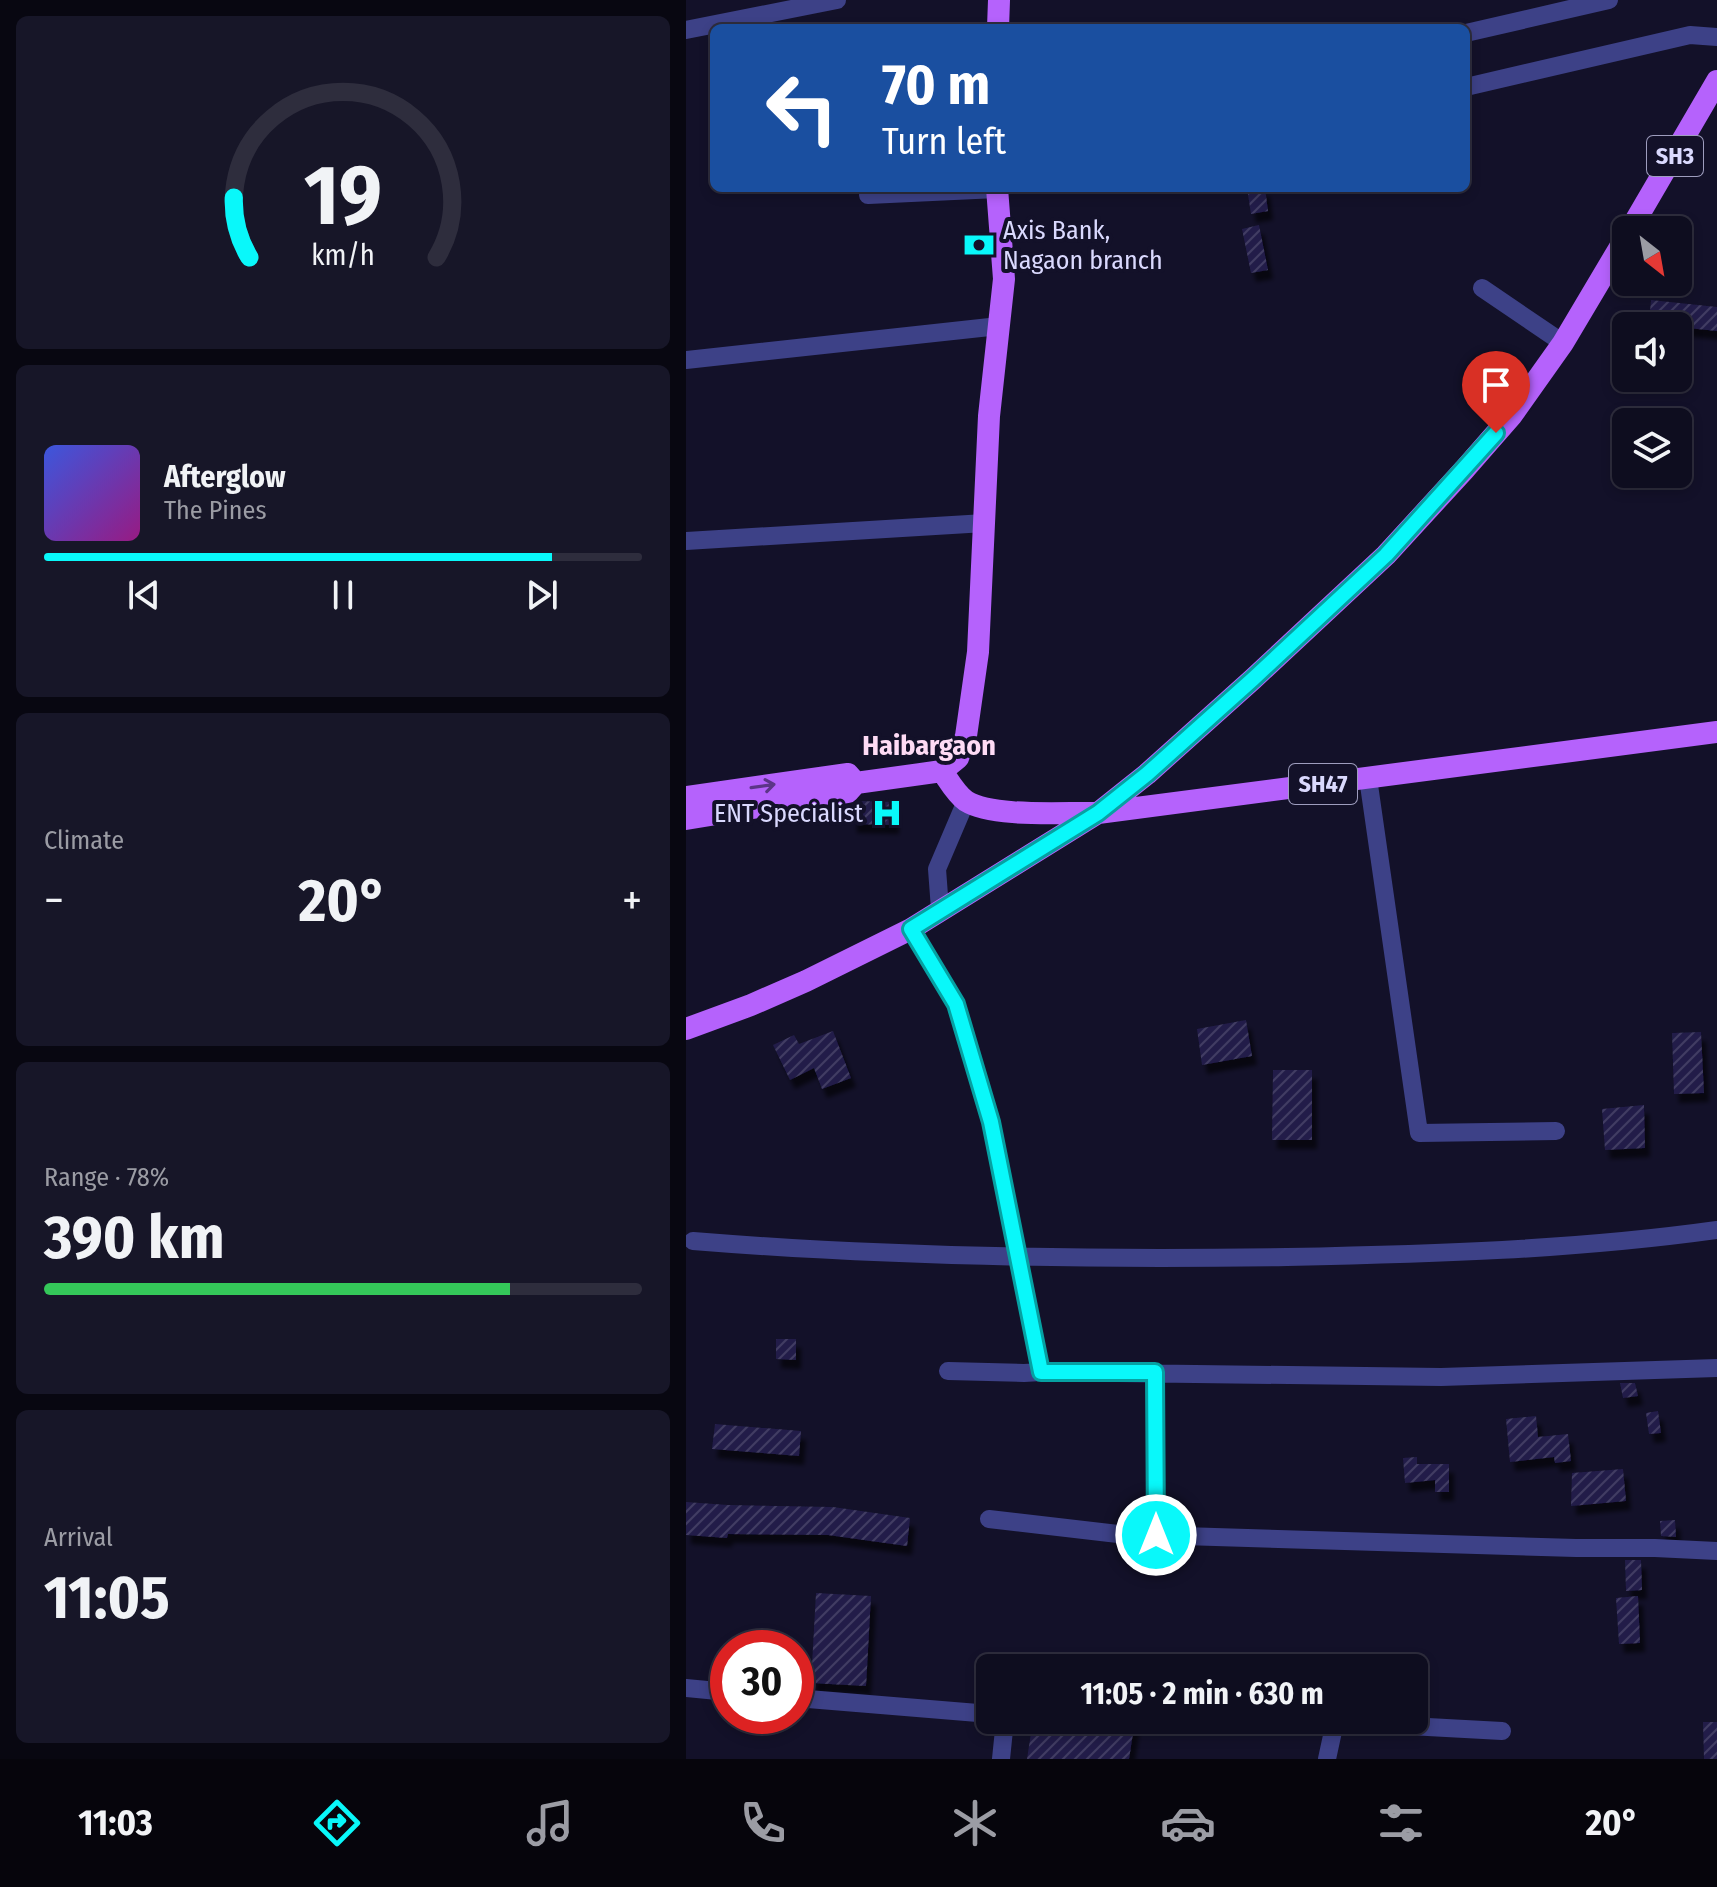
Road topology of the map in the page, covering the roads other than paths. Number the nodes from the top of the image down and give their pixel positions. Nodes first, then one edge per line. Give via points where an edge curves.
1 (837, 0) edge
2 (999, 0) edge
3 (1609, 0) edge
4 (716, 24) edge
5 (998, 24) edge
6 (710, 25) edge
7 (686, 30) edge
8 (1470, 32) edge
9 (1717, 37) edge
10 (1717, 81) edge
11 (1470, 86) edge
12 (932, 192) edge
13 (997, 192) edge
14 (868, 195) dead end
15 (1638, 216) edge
16 (1612, 261) edge
17 (1482, 288) dead end
18 (999, 326) junction
19 (1563, 343) junction
20 (686, 360) edge
21 (985, 523) junction
22 (686, 541) edge
23 (1717, 732) edge
24 (942, 771) junction
25 (1368, 778) junction
26 (856, 783) junction
27 (686, 797) edge
28 (966, 801) junction
29 (1098, 813) junction
30 (686, 819) edge
31 (940, 909) junction
32 (911, 929) junction
33 (686, 1029) edge
34 (1556, 1131) dead end
35 (1717, 1230) edge
36 (693, 1241) dead end
37 (1017, 1255) junction
38 (1717, 1368) edge
39 (948, 1371) dead end
40 (1041, 1372) junction
41 (1155, 1372) junction
42 (989, 1519) dead end
43 (1156, 1535) junction
44 (1717, 1551) edge
45 (686, 1688) edge
46 (710, 1690) edge
47 (814, 1699) edge
48 (976, 1713) edge
49 (1502, 1731) dead end
50 (1004, 1734) edge
51 (1001, 1759) edge
52 (1327, 1759) edge

1 - 4 street
2 - 5 main road
3 - 8 street
6 - 7 street
9 - 11 street via 1690,35
10 - 15 main road, SH3
12 - 14 street
13 - 18 main road via 1004,279
16 - 19 main road
17 - 19 street
18 - 20 street
18 - 21 main road
19 - 29 main road via 1512,415 1386,555 1201,727
21 - 22 street
21 - 24 main road via 978,652 966,736 958,758
23 - 25 main road, SH47
24 - 26 main road
24 - 28 main road
25 - 29 main road, SH47
25 - 34 street via 1419,1133
27 -> 26 main road via 848,774
26 - 30 main road via 848,792
28 - 29 main road, SH47 via 998,810
28 - 31 street via 937,869
29 - 31 main road
31 - 32 main road
32 - 33 main road via 806,981
32 - 37 street via 956,1004 991,1122
35 - 37 street via 1463,1252 1175,1259
36 - 37 street
37 - 40 street
38 - 41 street via 1441,1377
39 - 40 street
40 - 41 street
41 - 43 street
42 - 43 street
43 - 44 street
45 - 46 street
47 - 48 street
49 - 52 street via 1335,1722
50 - 51 street

